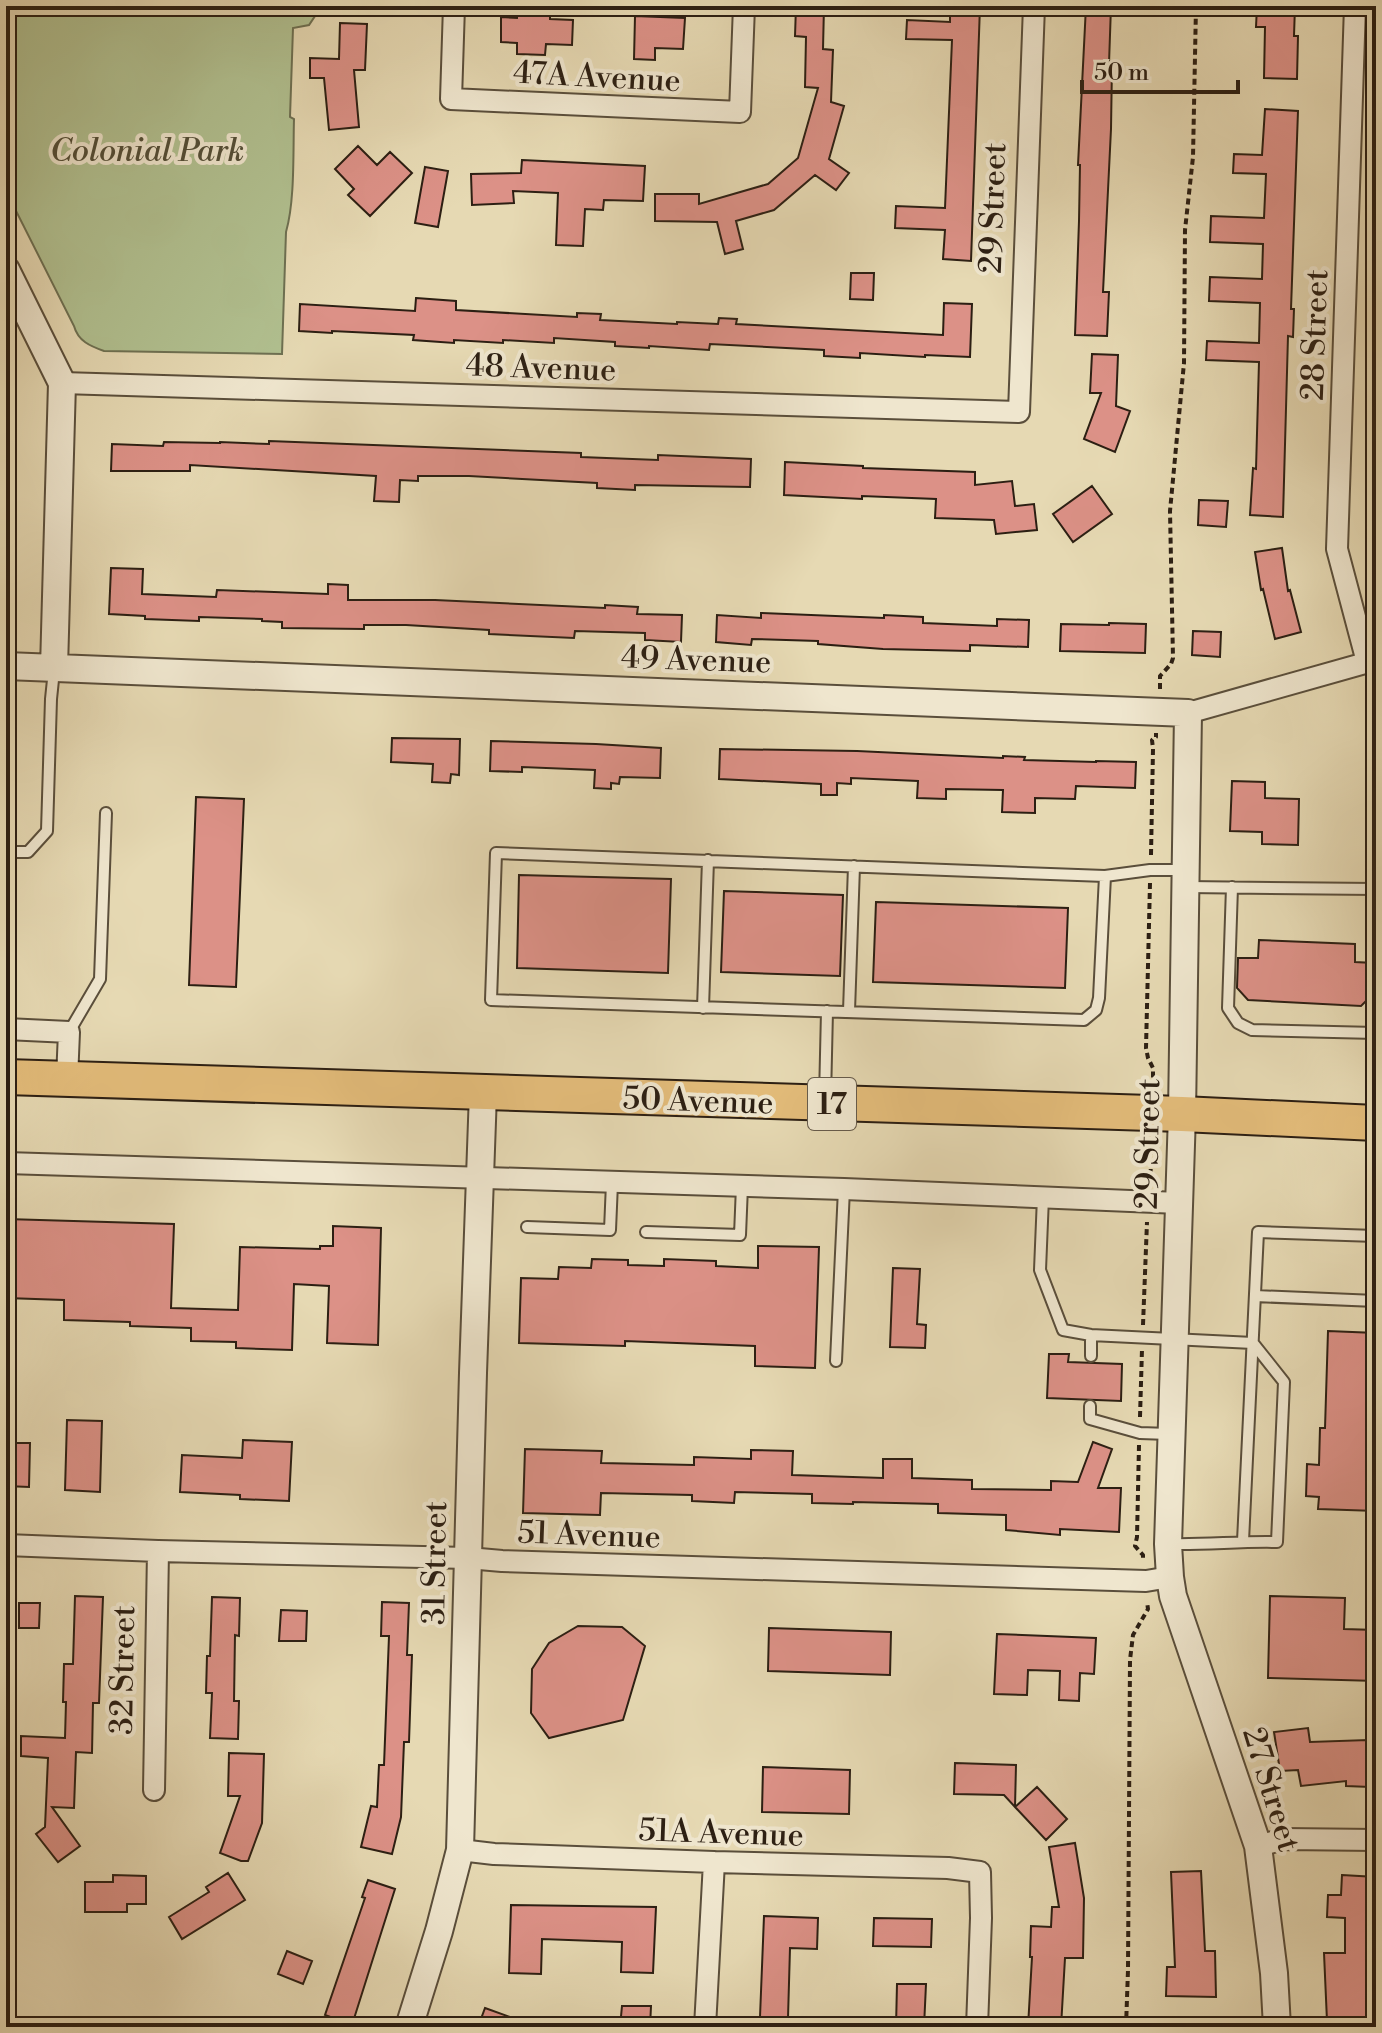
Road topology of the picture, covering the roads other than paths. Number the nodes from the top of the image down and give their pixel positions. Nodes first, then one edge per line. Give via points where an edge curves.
1 (454, 6) edge
2 (744, 6) edge
3 (1034, 6) edge
4 (1355, 6) edge
5 (6, 270) edge
6 (62, 383) junction
7 (1019, 412) joint
8 (1372, 661) edge
9 (6, 666) edge
10 (54, 668) junction
11 (1188, 713) junction
12 (106, 813) dead end
13 (6, 852) edge
14 (708, 860) junction
15 (854, 866) junction
16 (1105, 876) junction
17 (1186, 878) junction
18 (1232, 887) junction
19 (1376, 889) edge
20 (703, 1008) junction
21 (827, 1011) junction
22 (849, 1011) junction
23 (6, 1029) edge
24 (69, 1032) junction
25 (1376, 1033) edge
26 (6, 1077) edge
27 (67, 1079) junction
28 (483, 1093) junction
29 (825, 1104) junction
30 (1182, 1114) junction
31 (1376, 1123) edge
32 (6, 1163) edge
33 (479, 1179) junction
34 (612, 1183) junction
35 (742, 1186) junction
36 (844, 1189) junction
37 (1043, 1197) junction
38 (1179, 1203) junction
39 (527, 1227) dead end
40 (646, 1232) dead end
41 (1376, 1236) edge
42 (1255, 1296) junction
43 (1376, 1301) edge
44 (1091, 1335) junction
45 (1175, 1339) junction
46 (1253, 1343) junction
47 (1091, 1356) dead end
48 (836, 1361) dead end
49 (1090, 1406) dead end
50 (1171, 1435) junction
51 (1243, 1541) junction
52 (1168, 1544) junction
53 (6, 1545) edge
54 (158, 1551) junction
55 (468, 1558) junction
56 (1170, 1577) junction
57 (154, 1790) dead end
58 (1376, 1840) edge
59 (1258, 1846) junction
60 (460, 1850) junction
61 (714, 1862) junction
62 (409, 2027) edge
63 (705, 2027) edge
64 (977, 2027) edge
65 (1277, 2027) edge

1 - 2 street, 47A Avenue via 451,99 740,112
3 - 7 street, 29 Street
4 - 8 street, 28 Street via 1337,549
5 - 6 street
6 - 7 street, 48 Avenue
6 - 10 street
8 - 11 street, 49 Avenue
9 - 10 street, 49 Avenue
10 - 11 street, 49 Avenue
10 - 13 lane via 47,831 28,852
11 - 17 street, 29 Street
12 - 24 lane via 100,979
14 - 15 lane
14 - 20 lane
14 - 20 lane via 496,853 491,986 491,1000
15 - 16 lane
15 - 22 lane
16 - 17 lane via 1150,870
16 - 22 lane via 1099,998 1096,1010 1084,1020
17 - 18 lane
17 - 30 street, 29 Street
18 - 19 lane
18 - 25 lane via 1228,1008 1238,1023 1252,1030
20 - 21 lane
21 - 22 lane
21 - 29 lane
23 - 24 street
24 - 27 street
26 - 27 main road, 50 Avenue / 17
27 - 28 main road, 50 Avenue / 17
28 - 29 main road, 50 Avenue / 17
28 - 33 street, 31 Street
29 - 30 main road, 50 Avenue / 17
30 - 31 main road, 50 Avenue / 17
30 - 38 street, 29 Street
32 - 33 street
33 - 34 street
33 - 55 street, 31 Street
34 - 35 street
34 - 39 lane via 610,1230
35 - 36 street
35 - 40 lane via 740,1235
36 - 37 street
36 - 48 lane
37 - 38 street
37 - 44 lane via 1040,1270 1063,1330
38 - 45 street, 29 Street
41 - 42 lane via 1258,1232
42 - 43 lane
42 - 46 lane
44 - 45 lane
44 - 47 lane
45 - 46 lane
45 - 50 street, 29 Street
46 - 51 lane
46 - 51 lane via 1284,1382 1279,1510 1277,1542
49 - 50 lane via 1090,1419 1140,1433
50 - 52 street, 29 Street
51 - 52 lane
52 - 56 street, 29 Street
53 - 54 street, 51 Avenue
54 - 55 street, 51 Avenue
54 - 57 street, 32 Street
55 - 56 street, 51 Avenue via 1146,1581
55 - 60 street, 31 Street
56 - 59 street, 27 Street
58 - 59 street via 1284,1839
59 - 65 street, 27 Street
60 - 61 street, 51A Avenue
60 - 62 street, 31 Street
61 - 63 street
61 - 64 street, 51A Avenue via 980,1872

